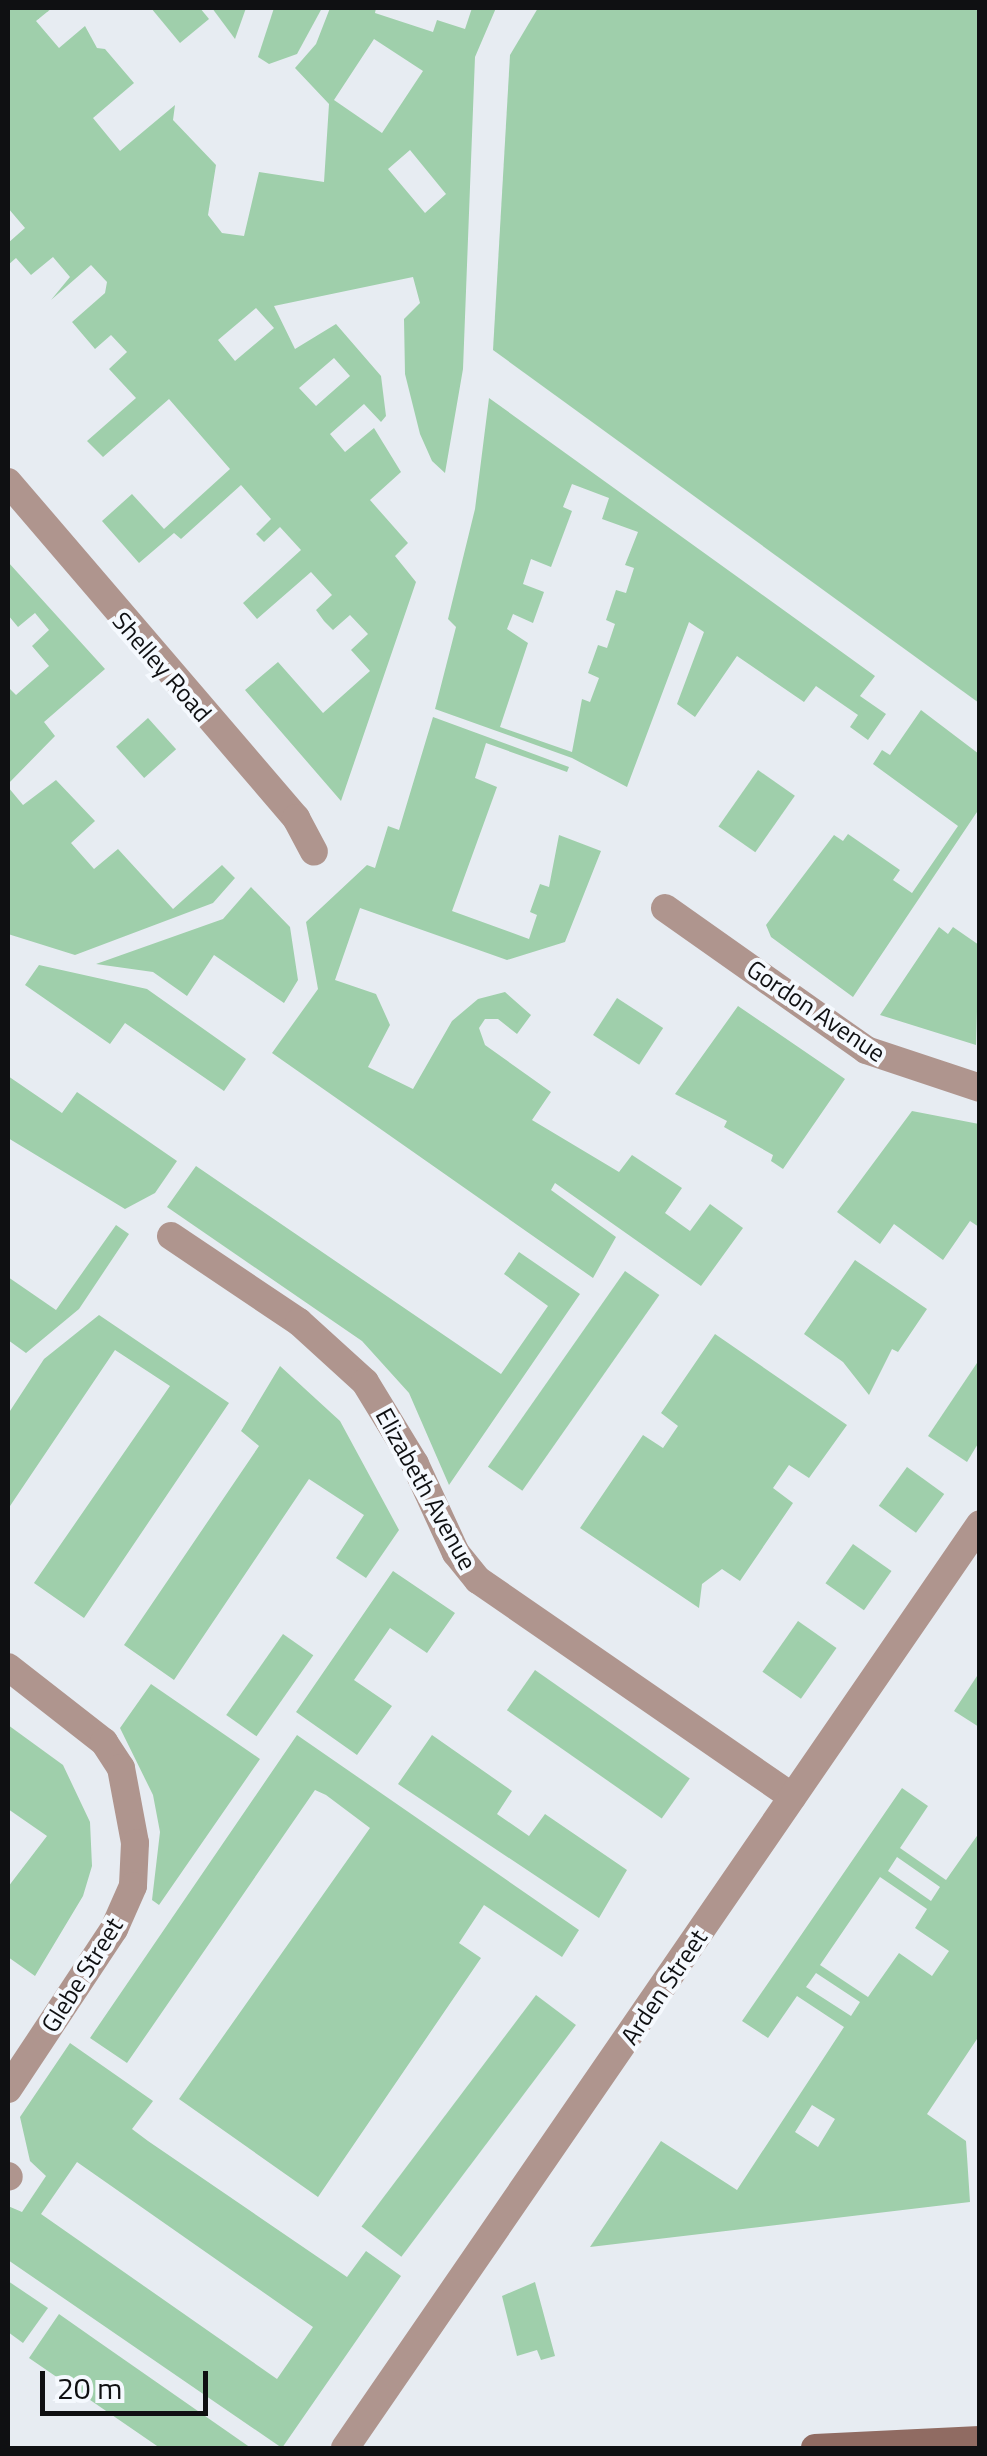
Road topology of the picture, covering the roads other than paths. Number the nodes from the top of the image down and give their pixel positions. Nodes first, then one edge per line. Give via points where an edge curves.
1 (10, 491) edge
2 (314, 852) dead end
3 (665, 908) dead end
4 (980, 1088) edge
5 (172, 1236) dead end
6 (980, 1524) edge
7 (8, 1667) edge
8 (792, 1797) junction
9 (8, 2089) edge
10 (980, 2440) edge
11 (345, 2448) edge
12 (815, 2448) edge

1 - 2 street, Shelley Road via 296,818
3 - 4 street, Gordon Avenue via 866,1050
5 - 8 street, Elizabeth Avenue via 299,1322 365,1382 415,1464 456,1554 478,1580
6 - 8 street, Arden Street
7 - 9 street, Glebe Street via 104,1742 121,1768 135,1843 133,1886 114,1929
8 - 11 street, Arden Street
10 - 12 main road

